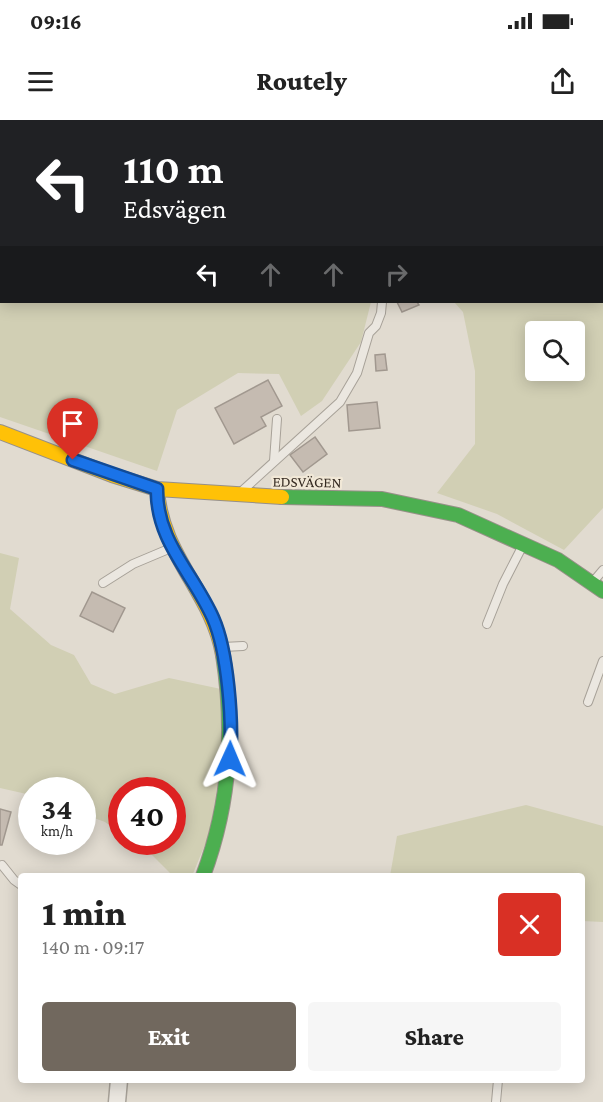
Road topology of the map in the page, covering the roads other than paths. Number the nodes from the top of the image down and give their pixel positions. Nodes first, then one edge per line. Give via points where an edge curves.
1 (382, 303) edge
2 (277, 420) dead end
3 (0, 432) edge
4 (274, 461) junction
5 (157, 489) junction
6 (237, 496) junction
7 (524, 544) junction
8 (172, 548) junction
9 (603, 570) edge
10 (103, 583) dead end
11 (597, 587) edge
12 (487, 624) dead end
13 (243, 646) dead end
14 (220, 647) junction
15 (603, 661) edge
16 (588, 702) dead end
17 (2, 865) dead end
18 (204, 873) edge
19 (18, 883) edge
20 (119, 1083) edge
21 (498, 1083) edge
22 (117, 1102) edge
23 (496, 1102) edge

1 - 4 lane via 357,373 340,402
2 - 4 lane
3 - 5 street, EDSVÄGEN
4 - 6 lane
5 - 6 street, EDSVÄGEN
5 - 8 street via 162,528
6 - 7 street, EDSVÄGEN via 382,499 458,515
7 - 11 street, EDSVÄGEN via 558,560
7 - 12 lane
8 - 10 lane via 133,564
8 - 14 street via 205,597
9 - 11 lane
13 - 14 lane
14 - 18 street via 231,741 217,841
15 - 16 lane
17 - 19 lane
20 - 22 street
21 - 23 lane

